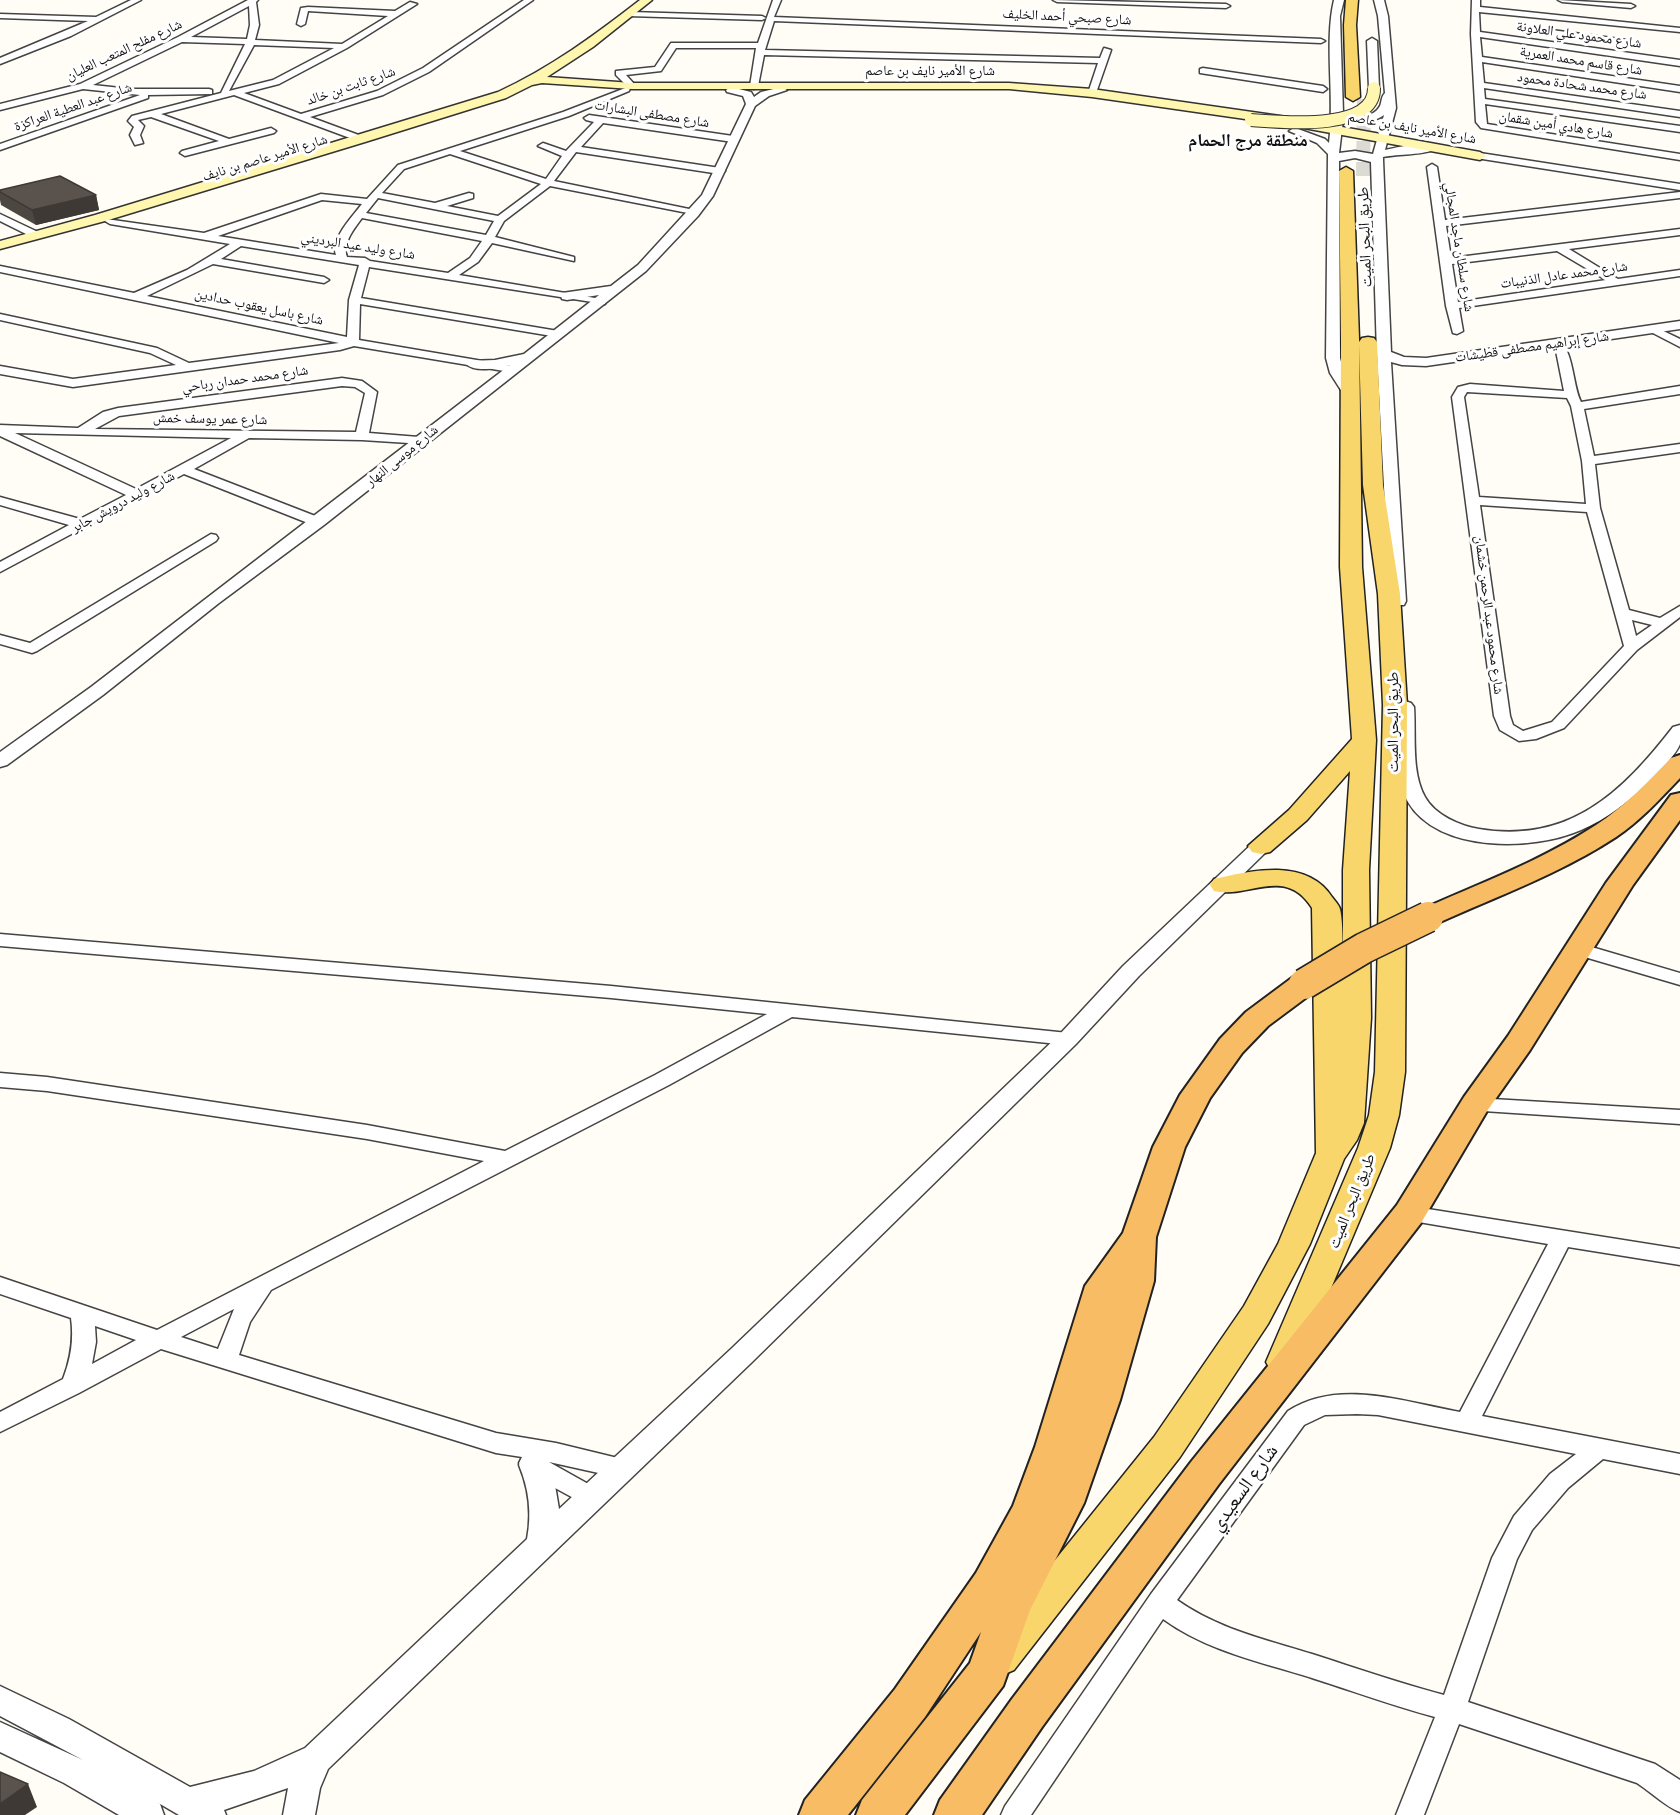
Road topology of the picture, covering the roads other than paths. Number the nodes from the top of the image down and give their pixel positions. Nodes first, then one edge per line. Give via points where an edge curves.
1 (137, 0) edge
2 (253, 0) edge
3 (529, 0) edge
4 (647, 0) edge
5 (655, 0) edge
6 (777, 0) edge
7 (1057, 0) edge
8 (1339, 0) edge
9 (1352, 0) edge
10 (1379, 0) edge
11 (1562, 0) edge
12 (1103, 1) edge
13 (1227, 3) edge
14 (1632, 3) edge
15 (413, 4) dead end
16 (1475, 4) edge
17 (1367, 5) edge
18 (1326, 13) dead end
19 (398, 14) junction
20 (635, 14) junction
21 (0, 16) edge
22 (770, 18) junction
23 (99, 20) junction
24 (301, 24) dead end
25 (1631, 24) junction
26 (1371, 25) dead end
27 (1529, 29) dead end
28 (1329, 30) junction
29 (1680, 30) edge
30 (1108, 34) junction
31 (1475, 34) junction
32 (1214, 36) junction
33 (181, 39) junction
34 (1321, 41) junction
35 (252, 42) junction
36 (1627, 42) junction
37 (344, 46) junction
38 (924, 47) dead end
39 (761, 49) junction
40 (1321, 53) dead end
41 (860, 54) junction
42 (1622, 55) junction
43 (1479, 59) junction
44 (1105, 61) junction
45 (0, 62) edge
46 (999, 62) junction
47 (1680, 63) edge
48 (875, 65) dead end
49 (1203, 71) dead end
50 (1322, 77) dead end
51 (1390, 84) junction
52 (541, 85) junction
53 (1480, 85) junction
54 (82, 86) junction
55 (754, 86) junction
56 (629, 88) junction
57 (1680, 89) edge
58 (731, 90) junction
59 (782, 90) junction
60 (224, 92) junction
61 (155, 93) junction
62 (238, 93) junction
63 (1364, 94) junction
64 (1092, 96) junction
65 (1648, 97) junction
66 (1323, 99) junction
67 (1482, 101) junction
68 (751, 104) junction
69 (0, 107) edge
70 (150, 113) junction
71 (566, 114) junction
72 (1680, 114) edge
73 (1338, 115) junction
74 (301, 117) junction
75 (601, 120) junction
76 (1632, 122) junction
77 (1290, 126) junction
78 (1680, 129) edge
79 (271, 131) dead end
80 (1336, 133) junction
81 (361, 139) junction
82 (733, 139) junction
83 (229, 142) junction
84 (138, 143) dead end
85 (543, 146) dead end
86 (0, 147) edge
87 (450, 151) junction
88 (571, 152) junction
89 (185, 153) dead end
90 (1365, 154) junction
91 (1480, 156) junction
92 (1680, 157) edge
93 (1432, 167) dead end
94 (720, 171) junction
95 (548, 183) junction
96 (1680, 187) edge
97 (1680, 195) edge
98 (469, 196) dead end
99 (374, 199) junction
100 (435, 206) junction
101 (694, 213) junction
102 (360, 215) junction
103 (0, 217) edge
104 (500, 219) junction
105 (110, 221) junction
106 (1440, 224) junction
107 (1680, 232) edge
108 (36, 235) junction
109 (345, 235) junction
110 (206, 237) junction
111 (490, 239) junction
112 (240, 243) junction
113 (0, 245) edge
114 (0, 249) edge
115 (1561, 249) junction
116 (293, 251) junction
117 (342, 258) junction
118 (570, 259) dead end
119 (214, 261) junction
120 (365, 261) junction
121 (1446, 262) junction
122 (0, 269) edge
123 (1680, 273) edge
124 (452, 276) junction
125 (324, 280) dead end
126 (1616, 282) junction
127 (619, 289) junction
128 (137, 296) junction
129 (565, 296) junction
130 (355, 300) junction
131 (601, 302) junction
132 (1452, 306) junction
133 (585, 314) junction
134 (0, 316) edge
135 (1680, 325) edge
136 (1457, 331) dead end
137 (1659, 332) junction
138 (1680, 333) edge
139 (558, 334) junction
140 (353, 342) junction
141 (1680, 344) edge
142 (1559, 347) junction
143 (1384, 354) junction
144 (529, 357) junction
145 (476, 365) junction
146 (188, 368) junction
147 (0, 370) edge
148 (512, 370) junction
149 (1386, 382) junction
150 (487, 389) junction
151 (1680, 390) edge
152 (1574, 401) junction
153 (0, 430) edge
154 (81, 432) junction
155 (245, 435) junction
156 (362, 436) junction
157 (419, 441) junction
158 (1680, 448) edge
159 (1588, 461) junction
160 (183, 469) junction
161 (135, 494) junction
162 (0, 501) edge
163 (1474, 501) junction
164 (1593, 508) junction
165 (318, 522) junction
166 (81, 524) junction
167 (211, 538) dead end
168 (0, 568) edge
169 (1680, 610) edge
170 (1622, 613) junction
171 (1663, 623) junction
172 (0, 639) edge
173 (1632, 647) junction
174 (1680, 731) edge
175 (1364, 740) junction
176 (0, 761) edge
177 (1680, 763) edge
178 (1680, 801) edge
179 (1261, 846) joint
180 (1356, 870) junction
181 (1223, 885) junction
182 (1391, 893) junction
183 (0, 940) edge
184 (1578, 949) junction
185 (1680, 979) edge
186 (791, 1009) junction
187 (1068, 1039) junction
188 (0, 1080) edge
189 (1476, 1105) junction
190 (1680, 1117) edge
191 (1330, 1156) junction
192 (505, 1158) junction
193 (1408, 1214) junction
194 (1139, 1237) junction
195 (1561, 1240) junction
196 (1680, 1257) edge
197 (0, 1285) edge
198 (264, 1285) junction
199 (81, 1311) junction
200 (161, 1340) junction
201 (227, 1358) junction
202 (71, 1387) junction
203 (1272, 1388) junction
204 (1467, 1422) junction
205 (0, 1423) edge
206 (496, 1443) junction
207 (1600, 1448) junction
208 (1680, 1464) edge
209 (533, 1465) junction
210 (621, 1468) junction
211 (590, 1497) junction
212 (540, 1545) junction
213 (1160, 1602) junction
214 (988, 1673) junction
215 (0, 1700) edge
216 (1452, 1709) junction
217 (0, 1737) edge
218 (316, 1759) junction
219 (1680, 1799) edge
220 (200, 1809) edge
221 (148, 1815) edge
222 (299, 1815) edge
223 (821, 1815) edge
224 (878, 1815) edge
225 (956, 1815) edge
226 (1015, 1815) edge
227 (1410, 1815) edge

1 - 23 street
2 - 33 street, شارع مفلح المتعب العليان
2 - 35 street
3 - 74 street, شارع ثابت بن خالد via 426,70 380,93
4 - 20 main road, شارع الأمير عاصم بن نايف
5 - 20 main road, شارع الأمير عاصم بن نايف
6 - 22 street
7 - 12 street
8 - 28 street
9 - 63 main road via 1350,24
10 - 17 street
10 - 51 street
11 - 14 street
12 - 13 street
13 - 32 street
14 - 25 street
15 - 19 street
16 - 25 street
16 - 31 street, شارع هادي أمين شقمان
17 - 63 main road via 1361,7
18 - 28 street
19 - 24 street via 311,8 304,10
19 - 37 street
20 - 22 street, شارع صبحي أحمد الخليف
20 - 52 main road, شارع الأمير عاصم بن نايف
20 - 52 main road, شارع الأمير عاصم بن نايف via 566,61
21 - 23 street
22 - 30 street, شارع صبحي أحمد الخليف
22 - 39 street
23 - 45 street
25 - 29 street
25 - 36 street
26 - 63 street
27 - 36 street
28 - 34 street
28 - 73 street
30 - 32 street, شارع صبحي أحمد الخليف
30 - 44 street
31 - 42 street, شارع محمود علي العلاونة
31 - 43 street, شارع هادي أمين شقمان
32 - 34 street, شارع صبحي أحمد الخليف
33 - 35 street
33 - 54 street, شارع مفلح المتعب العليان
34 - 40 street
35 - 37 street
35 - 60 street
36 - 42 street
37 - 62 street via 276,82
38 - 46 street via 998,50
39 - 41 street
39 - 55 street
39 - 56 street via 674,45 658,69 619,73
41 - 46 street
41 - 48 street
42 - 47 street, شارع محمود علي العلاونة
43 - 53 street, شارع هادي أمين شقمان
43 - 65 street, شارع قاسم محمد العمرية
44 - 46 street
44 - 64 street
49 - 66 street
50 - 66 street
51 - 73 street via 1384,107 1377,116 1356,120
51 - 90 street via 1391,108
52 - 56 main road, شارع الأمير نايف بن عاصم
52 - 81 main road, شارع الأمير عاصم بن نايف
52 - 105 main road, شارع الأمير عاصم بن نايف
53 - 65 street, شارع محمد شحادة محمود
53 - 67 street, شارع هادي أمين شقمان
54 - 61 street
54 - 69 street, شارع مفلح المتعب العليان
55 - 56 main road, شارع الأمير نايف بن عاصم
55 - 64 main road, شارع الأمير نايف بن عاصم via 1009,86
56 - 58 main road, شارع الأمير نايف بن عاصم
56 - 71 street
57 - 65 street, شارع قاسم محمد العمرية
58 - 59 main road, شارع الأمير نايف بن عاصم
58 - 68 street via 747,94
59 - 64 main road, شارع الأمير نايف بن عاصم
59 - 68 street via 765,94
60 - 61 street
60 - 62 street
61 - 86 street, شارع عبد العطية العراكزة
62 - 70 street
62 - 74 street
63 - 64 main road, bridge via 1372,104 1365,110 1314,121 1251,120
64 - 77 main road, شارع الأمير نايف بن عاصم
65 - 72 street, شارع محمد شحادة محمود
65 - 76 street
66 - 77 street via 1309,118
67 - 76 street
67 - 92 street, شارع هادي أمين شقمان via 1481,122 1488,128
68 - 82 street, شارع موسى النهار
70 - 83 street
70 - 84 street via 133,119 140,126 135,135
71 - 75 street, شارع مصطفى البشارات
71 - 87 street
73 - 80 street
74 - 81 street
75 - 82 street, شارع مصطفى البشارات
75 - 88 street
76 - 78 street
77 - 80 main road, شارع الأمير نايف بن عاصم
77 - 90 street via 1321,141
79 - 83 street
80 - 90 main road, شارع الأمير نايف بن عاصم
80 - 90 street
81 - 108 main road, شارع الأمير عاصم بن نايف
82 - 94 street, شارع موسى النهار
83 - 89 street
85 - 88 street
87 - 95 street
87 - 99 street via 401,166
88 - 94 street
88 - 95 street
90 - 91 main road, شارع الأمير نايف بن عاصم via 1429,149
90 - 91 main road, شارع الأمير نايف بن عاصم via 1408,142
90 - 143 street, طريق البحر الميت
90 - 175 main road via 1351,395 1351,567
90 - 182 main road, طريق البحر الميت via 1373,485 1389,594 1395,705
91 - 96 street
93 - 106 street, شارع سلطان ماجد المجالي
94 - 101 street, شارع موسى النهار
95 - 101 street
95 - 104 street
97 - 106 street via 1533,208
98 - 100 street
99 - 100 street
99 - 102 street
99 - 110 street via 321,197
100 - 104 street
101 - 127 street, شارع موسى النهار
102 - 109 street
102 - 111 street
103 - 108 street
104 - 111 street
105 - 110 street, شارع وليد عيد البرديني
105 - 114 main road, شارع الأمير عاصم بن نايف
106 - 121 street, شارع سلطان ماجد المجالي
107 - 115 street
108 - 113 main road, شارع الأمير عاصم بن نايف
109 - 116 street
109 - 117 street via 339,250
110 - 112 street, شارع وليد عيد البرديني
111 - 118 street
111 - 124 street via 474,260
112 - 116 street, شارع وليد عيد البرديني
112 - 119 street
115 - 121 street
115 - 126 street
116 - 117 street, شارع وليد عيد البرديني
117 - 120 street, شارع وليد عيد البرديني
119 - 125 street
119 - 128 street
120 - 124 street, شارع وليد عيد البرديني
120 - 130 street
121 - 132 street, شارع سلطان ماجد المجالي
122 - 128 street, شارع باسل يعقوب حدادين
123 - 126 street, شارع محمد عادل الذنيبات
124 - 129 street, شارع وليد عيد البرديني
126 - 132 street, شارع محمد عادل الذنيبات
127 - 129 street
127 - 131 street, شارع موسى النهار
128 - 140 street, شارع باسل يعقوب حدادين
129 - 131 street, شارع وليد عيد البرديني
129 - 133 street via 580,303
130 - 139 street
130 - 140 street
131 - 133 street, شارع موسى النهار
132 - 136 street, شارع سلطان ماجد المجالي
133 - 139 street, شارع موسى النهار
134 - 146 street via 153,350
135 - 137 street, شارع إبراهيم مصطفى قطيشات
137 - 138 street, شارع إبراهيم مصطفى قطيشات
137 - 141 street
137 - 142 street, شارع إبراهيم مصطفى قطيشات
139 - 144 street, شارع موسى النهار
140 - 145 street, شارع باسل يعقوب حدادين
140 - 146 street
142 - 143 street, شارع إبراهيم مصطفى قطيشات via 1426,363 1402,361
142 - 149 street, شارع إبراهيم مصطفى قطيشات via 1417,370 1398,374
142 - 152 street
143 - 149 street, طريق البحر الميت
144 - 145 street
144 - 148 street, شارع موسى النهار
145 - 148 street, شارع باسل يعقوب حدادين
145 - 150 street via 486,376
146 - 147 street via 73,382 47,381
148 - 150 street, شارع موسى النهار
149 - 174 street, طريق البحر الميت via 1410,785 1417,800 1430,815 1470,834 1518,839 1563,831 1595,817 1646,774
150 - 157 street, شارع موسى النهار
151 - 152 street
152 - 159 street
152 - 163 street, شارع محمود عبد الرحمن خشمان via 1488,388 1462,390 1458,397
153 - 154 street, شارع عمر يوسف خمش
153 - 161 street
154 - 155 street, شارع عمر يوسف خمش
154 - 156 street, شارع محمد حمدان رباحي via 118,412 342,382 358,384 371,392
155 - 156 street, شارع عمر يوسف خمش
155 - 160 street, شارع وليد درويش جابر
156 - 157 street, شارع عمر يوسف خمش
157 - 165 street, شارع موسى النهار
158 - 159 street
159 - 164 street
160 - 161 street, شارع وليد درويش جابر
160 - 165 street
161 - 166 street, شارع وليد درويش جابر
162 - 166 street
163 - 164 street
163 - 173 street, شارع محمود عبد الرحمن خشمان via 1502,716 1526,725 1558,726
164 - 170 street
165 - 176 street, شارع موسى النهار
166 - 168 street, شارع وليد درويش جابر
167 - 172 street via 32,648
169 - 171 street
170 - 171 street
170 - 173 street
171 - 173 street
175 - 179 main road via 1298,815
175 - 180 main road
177 - 194 highway, bridge via 1636,807 1598,836 1364,948 1304,984 1257,1019 1231,1046 1196,1095 1169,1147
178 - 184 highway
179 - 181 street
180 - 182 main road
180 - 191 main road via 1357,1018 1349,1123
181 - 187 street via 1131,971
181 - 191 main road via 1259,878 1288,878 1314,890 1326,908
182 - 203 main road, طريق البحر الميت via 1390,1072 1384,1114 1374,1148
183 - 186 street
184 - 185 street
184 - 189 highway
186 - 187 street
186 - 192 street via 662,1080
187 - 210 street
188 - 192 street via 273,1118
189 - 190 street
189 - 193 highway
191 - 214 main road via 1294,1244 1256,1315 1167,1448
192 - 198 street
193 - 195 street
193 - 203 highway
194 - 214 highway via 1136,1281 1101,1400 1064,1503 1010,1608
194 - 223 highway via 1103,1286 1054,1448 1031,1509 990,1585 910,1703
195 - 196 street
195 - 204 street
197 - 199 street
198 - 200 street
198 - 201 street via 239,1320
199 - 200 street
199 - 202 street via 86,1347
200 - 201 street
200 - 202 street
201 - 206 street
202 - 205 street
203 - 225 highway via 1111,1598
204 - 207 street, شارع السعيدي
204 - 213 street, شارع السعيدي via 1349,1403 1328,1404 1303,1412
206 - 209 street
206 - 210 street
207 - 208 street, شارع السعيدي
207 - 216 street via 1559,1481 1523,1523 1505,1558
209 - 211 street
209 - 212 street via 546,1511
210 - 211 street
211 - 212 street
212 - 218 street
213 - 216 street via 1189,1623 1237,1644
213 - 226 street, شارع السعيدي
214 - 224 highway
215 - 220 street
216 - 219 street via 1645,1773
216 - 227 street
217 - 221 street via 72,1770
218 - 220 street via 273,1781
218 - 222 street via 304,1788

